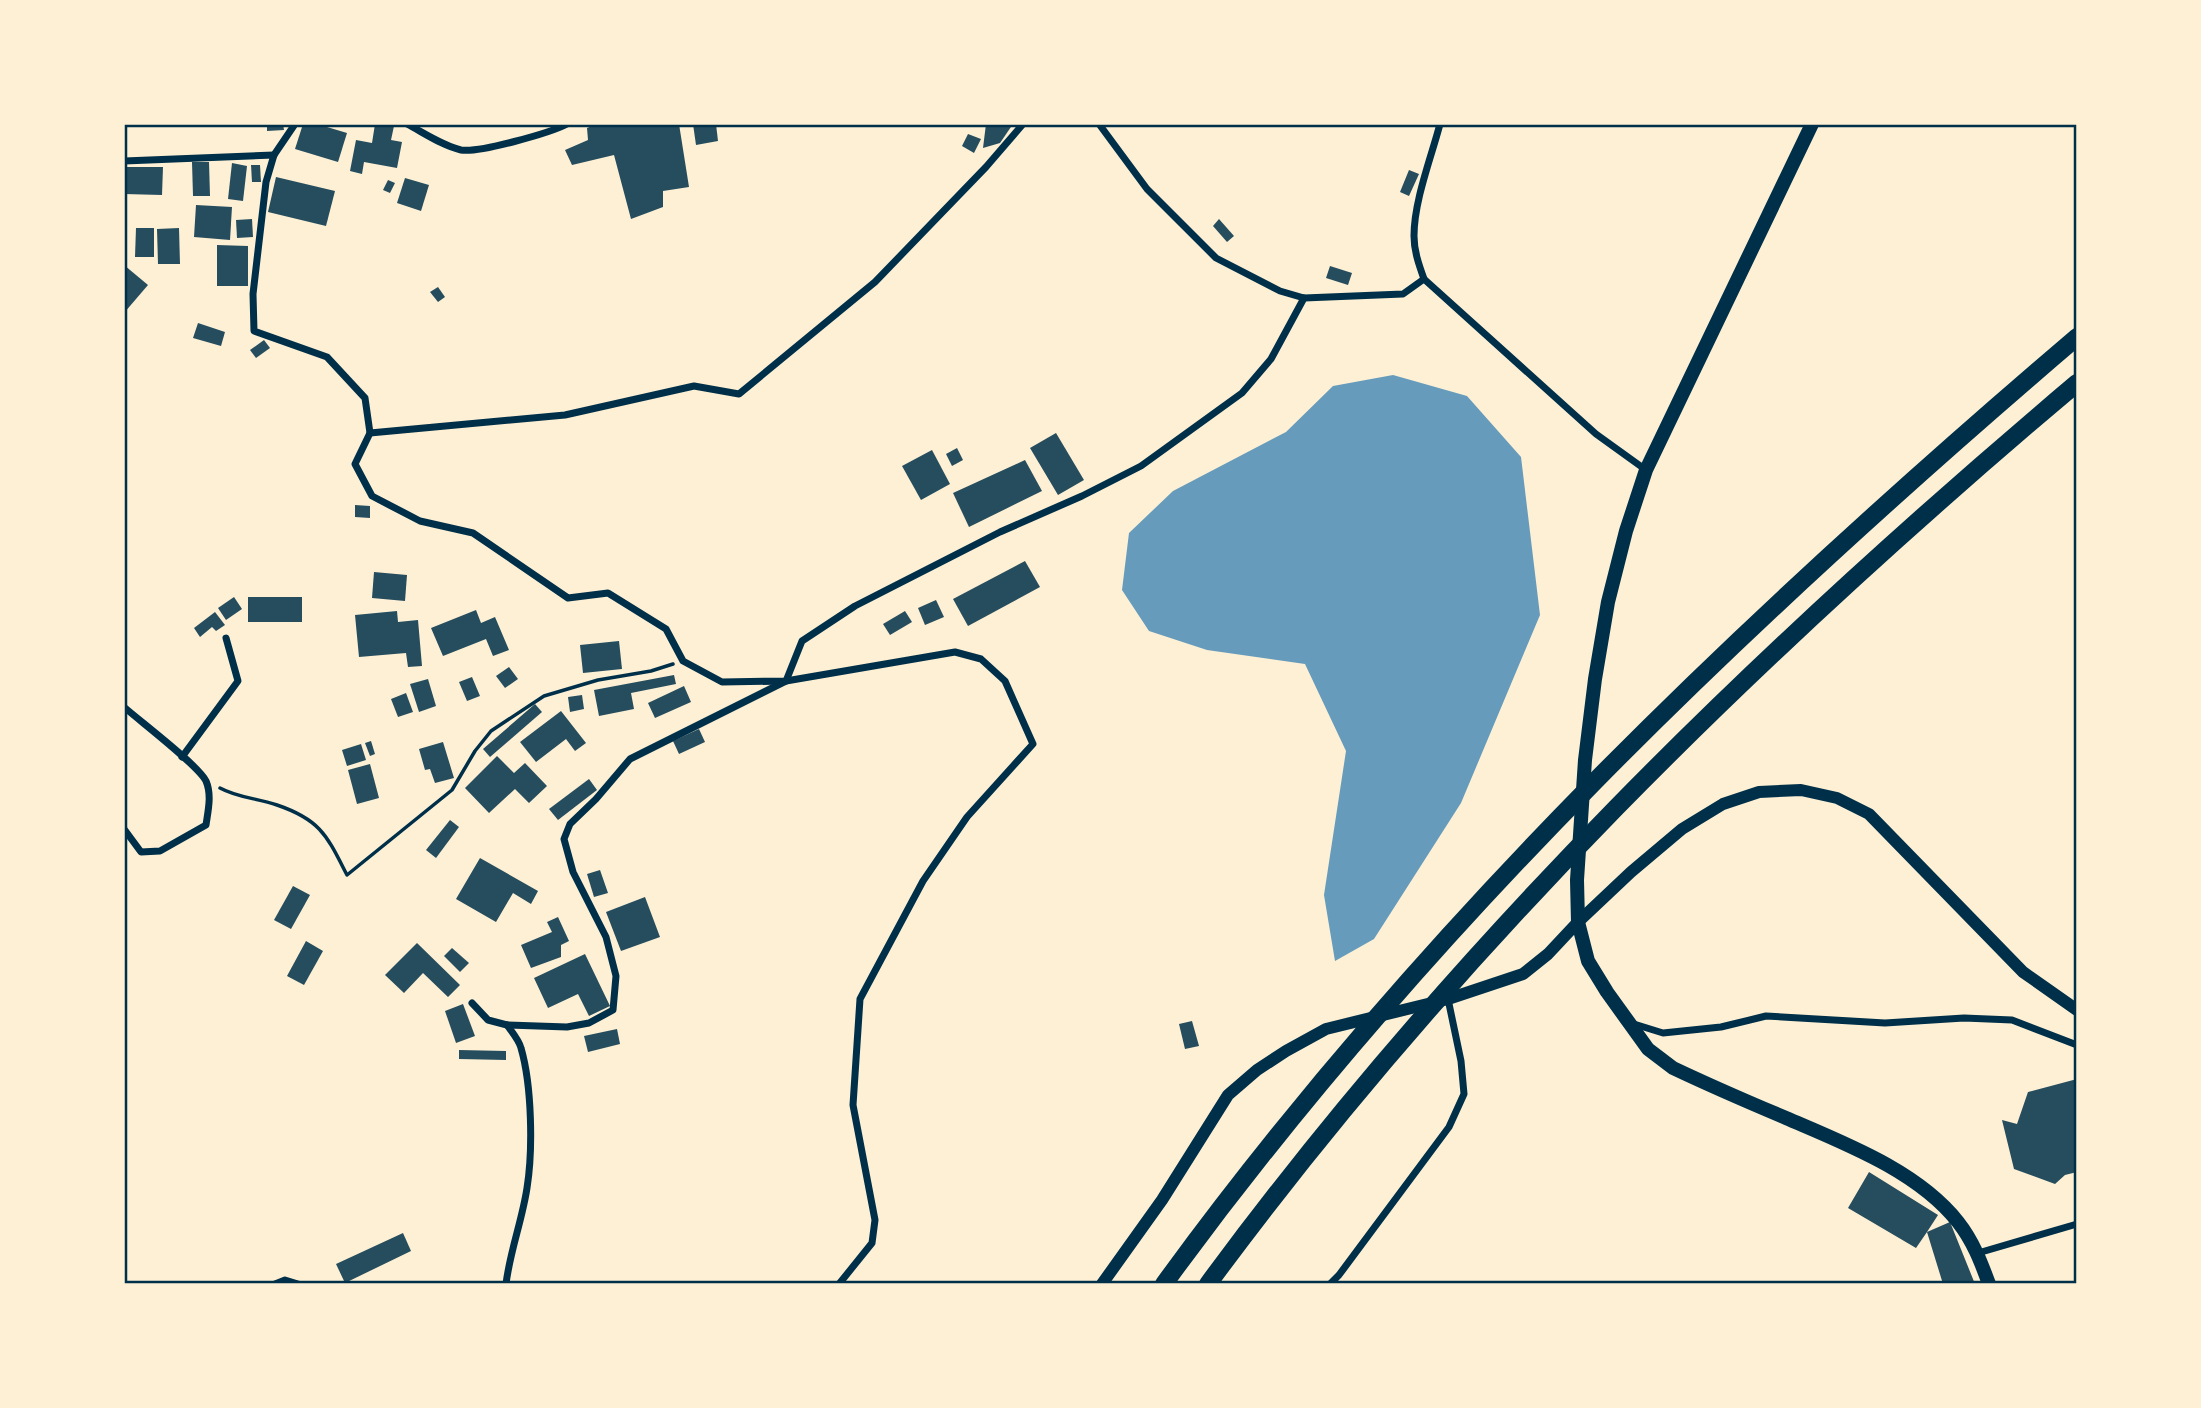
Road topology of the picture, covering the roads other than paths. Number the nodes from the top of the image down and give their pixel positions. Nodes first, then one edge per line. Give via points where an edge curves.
1 (295, 124) edge
2 (407, 124) edge
3 (567, 124) edge
4 (1023, 124) edge
5 (1099, 124) edge
6 (1440, 124) edge
7 (1812, 124) edge
8 (274, 155) junction
9 (124, 160) edge
10 (1424, 279) junction
11 (1304, 298) junction
12 (2077, 337) edge
13 (2077, 383) edge
14 (370, 433) junction
15 (1646, 470) junction
16 (226, 638) dead end
17 (786, 681) junction
18 (124, 707) edge
19 (182, 757) junction
20 (124, 829) edge
21 (1578, 922) junction
22 (1448, 999) junction
23 (472, 1003) dead end
24 (2077, 1010) edge
25 (1626, 1021) junction
26 (507, 1025) junction
27 (2077, 1045) edge
28 (2077, 1224) edge
29 (1978, 1253) junction
30 (275, 1284) edge
31 (298, 1284) edge
32 (506, 1284) edge
33 (839, 1284) edge
34 (1102, 1284) edge
35 (1164, 1284) edge
36 (1208, 1284) edge
37 (1330, 1284) edge
38 (1989, 1284) edge

1 - 8 street
2 - 3 street via 463,150 527,139
4 - 14 street via 875,282 739,394 694,386 565,415
5 - 11 street via 1147,189 1216,258 1280,291
6 - 10 street via 1414,236
7 - 15 main road
8 - 9 street
8 - 14 street via 259,236 254,331 327,357 365,398
10 - 11 street via 1403,294
10 - 15 street via 1595,434
11 - 17 street via 1271,359 1242,393 1141,466 855,606 802,641
12 - 35 highway via 1899,492 1627,746 1346,1052 1229,1195
13 - 36 highway via 1922,517 1620,804 1510,919 1348,1103
14 - 17 street via 355,464 372,496 420,522 473,534 568,598 608,593 666,629 683,661 722,682
15 - 21 main road via 1608,602 1595,679 1585,760
16 - 19 street via 238,681
17 - 26 street via 630,759 570,824 564,839 573,872 606,937 616,976 613,1010 589,1023 567,1027
17 - 33 street via 955,652 981,659 1005,681 1033,744 967,817 923,881 860,999 853,1105 875,1220 872,1243
18 - 19 street
19 - 20 street via 205,780 210,801 206,825 160,852 141,852
21 - 22 street via 1523,974
21 - 24 street via 1682,829 1723,804 1759,792 1801,790 1837,798 1869,814 2023,972
21 - 25 main road via 1588,961
22 - 34 street via 1326,1029 1257,1070 1228,1095
22 - 37 street via 1464,1094 1448,1127
23 - 26 street via 488,1020
25 - 27 street via 1663,1033 1721,1027 1766,1016 1885,1023 2012,1020
25 - 29 main road via 1648,1049 1674,1068 1854,1147 1896,1171 1932,1195 1958,1222
26 - 32 street via 521,1045 530,1139 527,1189
28 - 29 street
29 - 38 main road
30 - 31 street via 285,1280

